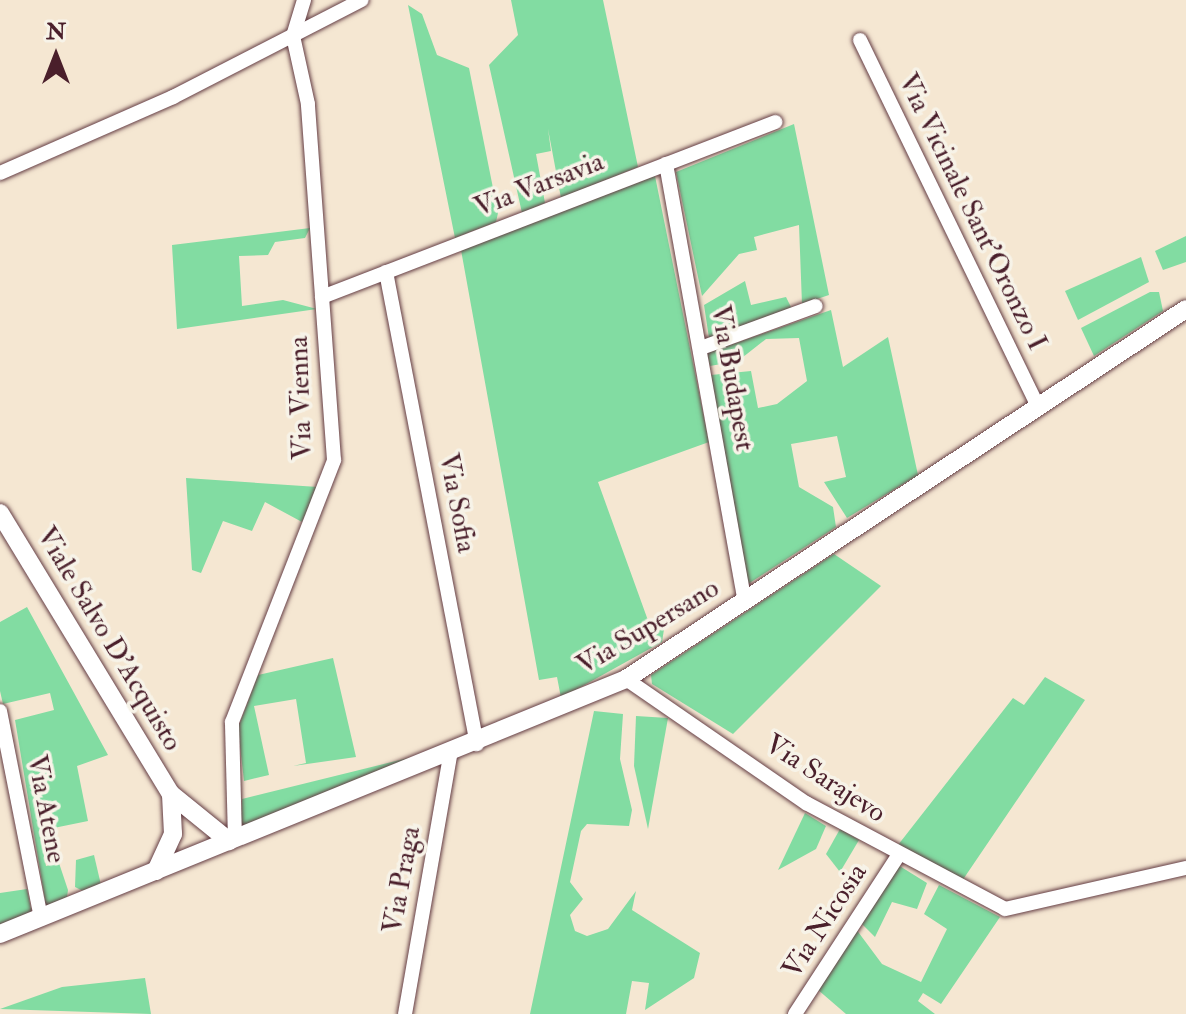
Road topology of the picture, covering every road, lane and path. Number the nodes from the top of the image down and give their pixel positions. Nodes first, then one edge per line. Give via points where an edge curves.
1 (304, 0) edge
2 (362, 0) edge
3 (293, 36) junction
4 (860, 40) dead end
5 (775, 122) dead end
6 (666, 164) junction
7 (0, 173) edge
8 (386, 272) junction
9 (322, 297) junction
10 (816, 306) dead end
11 (1186, 309) edge
12 (701, 348) junction
13 (1037, 405) junction
14 (0, 513) edge
15 (745, 601) junction
16 (626, 679) junction
17 (0, 711) edge
18 (477, 744) junction
19 (450, 755) junction
20 (16, 786) junction
21 (0, 791) edge
22 (171, 794) junction
23 (232, 840) junction
24 (898, 856) junction
25 (1186, 868) edge
26 (156, 871) junction
27 (41, 918) junction
28 (0, 934) edge
29 (405, 1014) edge
30 (795, 1014) edge

1 - 3 street
2 - 3 street
3 - 7 street
3 - 9 street, Via Vienna via 308,104
4 - 13 street, Via Vicinale Sant'Oronzo I
5 - 6 street, Via Varsavia
6 - 8 street, Via Varsavia
6 - 12 street, Via Budapest
8 - 9 street, Via Varsavia
8 - 18 street, Via Sofia
9 - 23 street, Via Vienna via 334,460 232,722
10 - 12 street
11 - 13 street, Via Supersano
12 - 15 street, Via Budapest
13 - 15 street, Via Supersano
14 - 22 street, Viale Salvo D'Acquisto
15 - 16 street, Via Supersano
16 - 18 street, Via Supersano
16 - 24 street, Via Sarajevo via 806,803
17 - 20 street, Via Atene
18 - 19 street, Via Supersano
19 - 23 street, Via Supersano
19 - 29 street, Via Praga
20 - 21 street
20 - 27 street, Via Atene
22 - 23 street, Viale Salvo D'Acquisto
22 - 26 street, Viale Salvo D'Acquisto via 173,834
23 - 26 street, Via Supersano
24 - 25 street, Via Sarajevo via 1005,909
24 - 30 street, Via Nicosia
26 - 27 street, Via Supersano
27 - 28 street, Via Supersano

